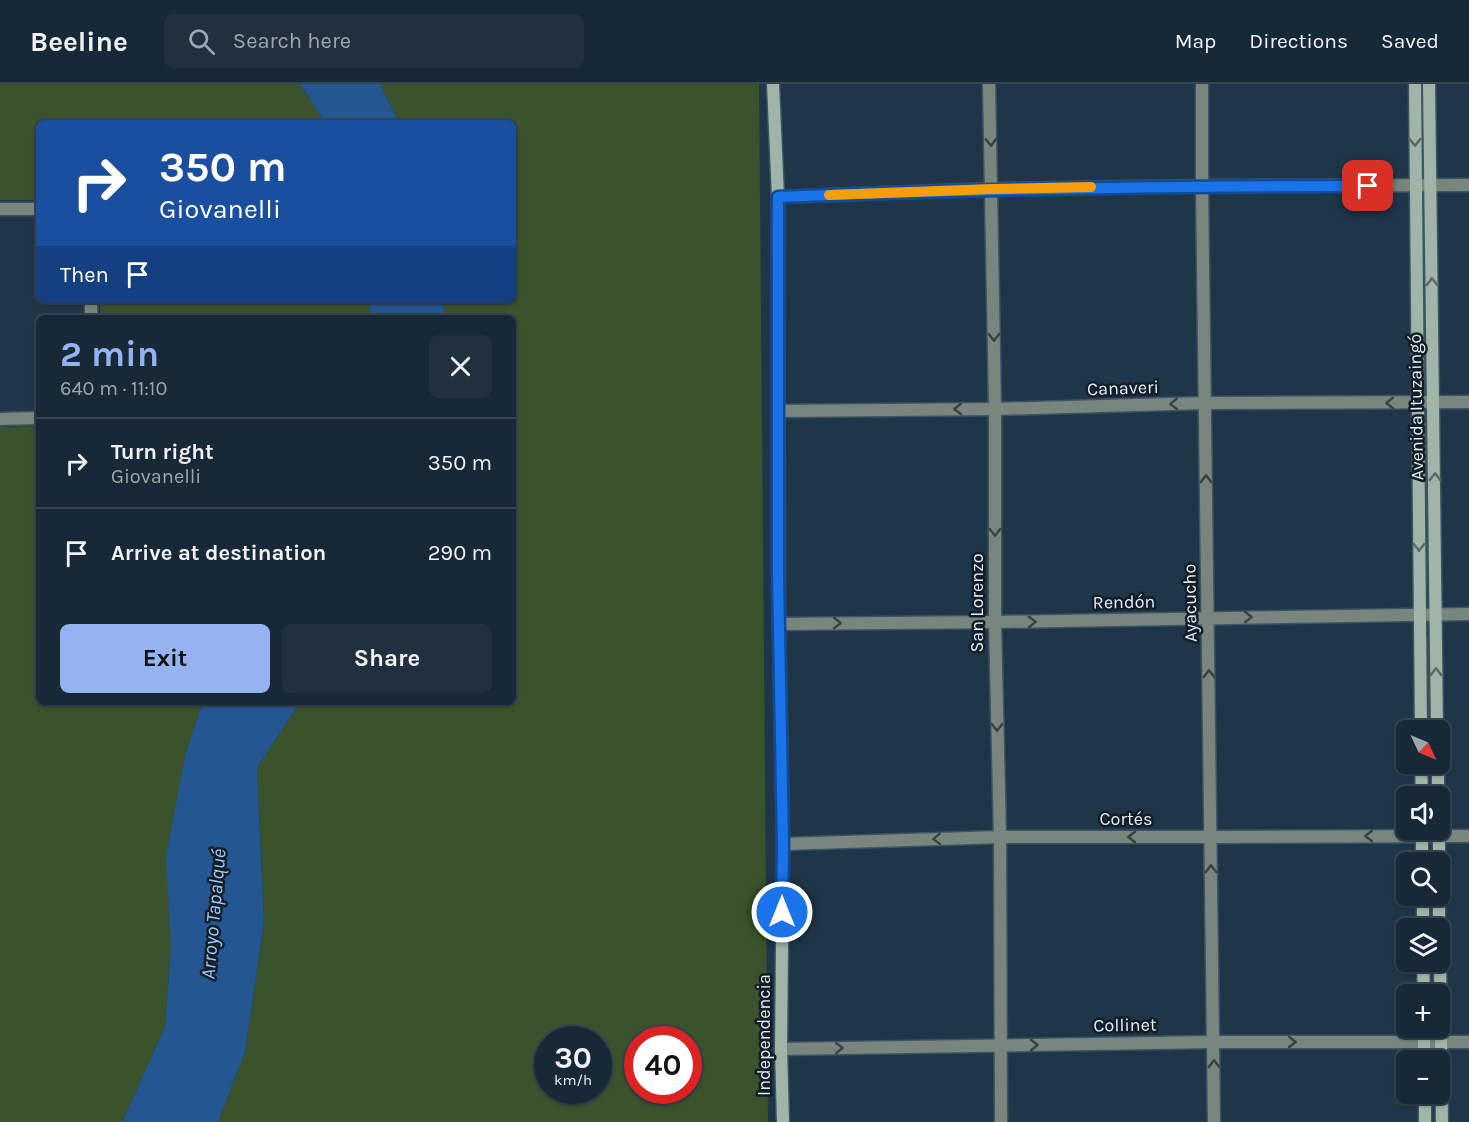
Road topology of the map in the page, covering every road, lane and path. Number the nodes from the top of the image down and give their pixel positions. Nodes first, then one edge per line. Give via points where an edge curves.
1 (773, 84) edge
2 (989, 84) edge
3 (1202, 84) edge
4 (1414, 84) edge
5 (1430, 84) edge
6 (1469, 185) edge
7 (1202, 186) junction
8 (1415, 186) junction
9 (1431, 186) junction
10 (992, 189) junction
11 (778, 197) junction
12 (0, 209) edge
13 (36, 209) edge
14 (1469, 402) edge
15 (1205, 403) junction
16 (1419, 403) junction
17 (1434, 403) junction
18 (995, 409) junction
19 (778, 411) junction
20 (36, 418) edge
21 (0, 419) edge
22 (1420, 614) junction
23 (1436, 614) junction
24 (1469, 614) edge
25 (1208, 618) junction
26 (995, 622) junction
27 (779, 624) junction
28 (1421, 720) edge
29 (1437, 720) edge
30 (1396, 833) edge
31 (1450, 834) edge
32 (1469, 836) edge
33 (1000, 837) junction
34 (1211, 837) junction
35 (783, 844) junction
36 (1440, 972) edge
37 (1424, 1038) edge
38 (1213, 1042) junction
39 (1469, 1042) edge
40 (1424, 1043) junction
41 (1440, 1043) junction
42 (1001, 1046) junction
43 (781, 1049) junction
44 (1424, 1050) edge
45 (1425, 1104) edge
46 (783, 1122) edge
47 (1001, 1122) edge
48 (1214, 1122) edge
49 (1425, 1122) edge
50 (1442, 1122) edge

1 - 11 main road, Independencia
2 -> 10 street, San Lorenzo
3 - 7 street, Ayacucho
4 -> 8 main road, Avenida Ituzaingó
5 - 9 main road, Avenida Ituzaingó
6 - 9 street
7 - 8 street
7 - 10 street
7 - 15 street, Ayacucho
8 - 9 street
8 - 16 main road, Avenida Ituzaingó
17 -> 9 main road, Avenida Ituzaingó
10 - 11 street
10 -> 18 street, San Lorenzo
11 - 19 main road, Independencia
12 - 13 street
14 - 17 street, Canaveri
16 -> 15 street, Canaveri
15 -> 18 street, Canaveri
25 -> 15 street, Ayacucho
16 - 17 street, Canaveri
16 -> 22 main road, Avenida Ituzaingó
23 -> 17 main road, Avenida Ituzaingó
18 -> 19 street, Canaveri
18 -> 26 street, San Lorenzo
19 - 27 main road, Independencia
20 - 21 street
22 - 23 street, Rendón
25 -> 22 street, Rendón
22 - 28 main road, Avenida Ituzaingó
23 - 24 street, Rendón
29 -> 23 main road, Avenida Ituzaingó
26 -> 25 street, Rendón
34 -> 25 street, Ayacucho
27 -> 26 street, Rendón
26 -> 33 street, San Lorenzo
27 - 35 main road, Independencia
30 -> 34 street, Cortés
31 - 32 street, Cortés
34 -> 33 street, Cortés
33 -> 35 street, Cortés
33 - 42 street, San Lorenzo
38 -> 34 street, Ayacucho
35 - 43 main road, Independencia
36 - 41 main road
37 - 40 main road
38 -> 40 street, Collinet
42 -> 38 street, Collinet
48 -> 38 street, Ayacucho
39 - 41 street, Collinet
40 - 41 street, Collinet
40 - 44 main road
41 - 50 main road
43 -> 42 street, Collinet
42 - 47 street, San Lorenzo
43 - 46 main road, Independencia
45 - 49 main road

